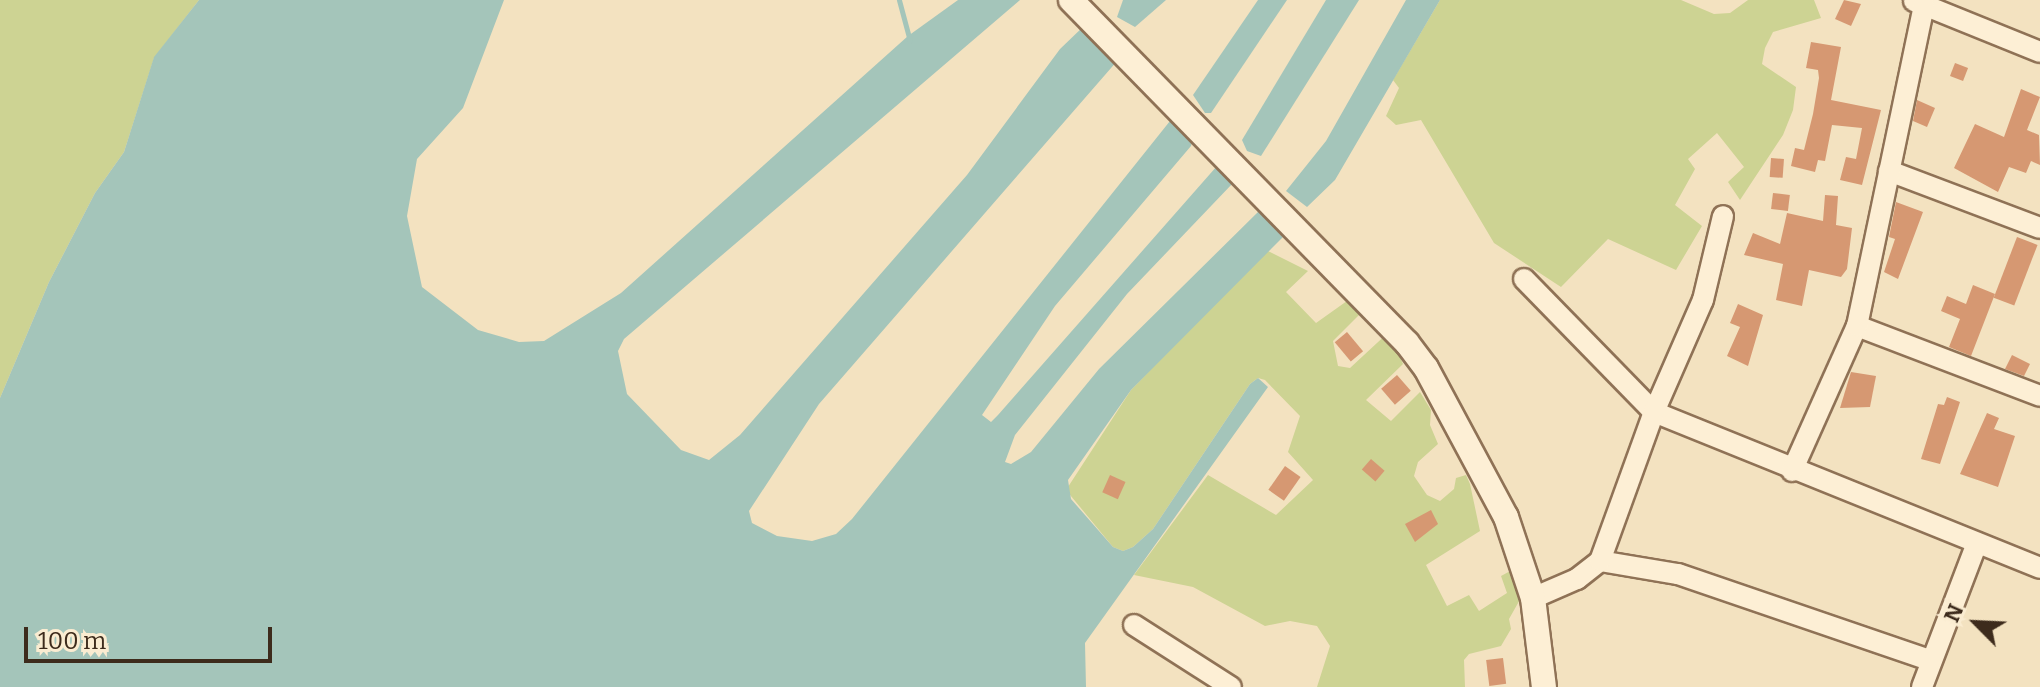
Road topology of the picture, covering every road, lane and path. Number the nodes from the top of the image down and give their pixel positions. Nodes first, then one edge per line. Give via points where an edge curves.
1 (1071, 0) edge
2 (1918, 2) edge
3 (2040, 52) edge
4 (1889, 171) junction
5 (1723, 216) dead end
6 (2040, 228) edge
7 (1524, 279) dead end
8 (1857, 326) junction
9 (2040, 396) edge
10 (1654, 412) junction
11 (1792, 471) junction
12 (1977, 543) junction
13 (1600, 561) junction
14 (2040, 568) edge
15 (1533, 598) junction
16 (1134, 625) dead end
17 (1932, 661) junction
18 (1231, 687) edge
19 (1544, 687) edge
20 (1922, 687) edge

1 - 15 street via 1407,343 1440,390 1506,517
2 - 3 street
2 - 4 street
4 - 6 street
4 - 8 street
5 - 10 street via 1703,300
7 - 10 street
8 - 9 street
8 - 11 street
10 - 11 street
10 - 13 street
11 - 12 street
12 - 14 street
12 - 17 street
13 - 15 street via 1577,579
13 - 17 street via 1678,574
15 - 19 street
16 - 18 street
17 - 20 street

